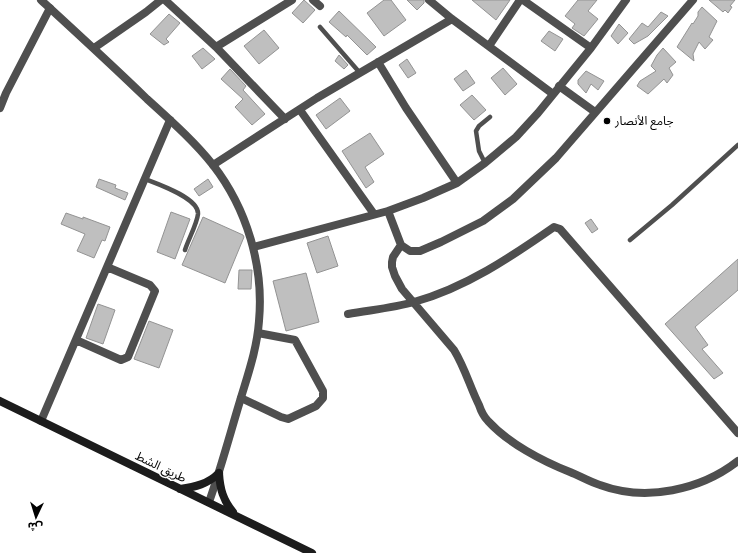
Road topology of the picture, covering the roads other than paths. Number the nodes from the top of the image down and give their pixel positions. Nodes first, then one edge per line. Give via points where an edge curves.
1 (41, 0) edge
2 (160, 0) edge
3 (165, 0) edge
4 (292, 0) edge
5 (312, 0) edge
6 (429, 0) edge
7 (520, 0) edge
8 (524, 0) edge
9 (692, 0) edge
10 (622, 2) edge
11 (320, 6) dead end
12 (50, 8) junction
13 (452, 18) junction
14 (320, 27) dead end
15 (489, 46) junction
16 (216, 47) junction
17 (94, 48) junction
18 (591, 48) junction
19 (378, 62) junction
20 (360, 73) junction
21 (559, 86) junction
22 (553, 94) junction
23 (0, 108) edge
24 (300, 110) junction
25 (595, 112) junction
26 (490, 117) dead end
27 (285, 119) junction
28 (170, 120) junction
29 (738, 145) edge
30 (485, 163) junction
31 (213, 165) junction
32 (145, 179) junction
33 (457, 183) junction
34 (388, 211) junction
35 (374, 214) junction
36 (630, 240) dead end
37 (401, 245) junction
38 (254, 247) junction
39 (185, 250) dead end
40 (107, 267) junction
41 (414, 302) junction
42 (348, 314) dead end
43 (258, 333) junction
44 (76, 340) junction
45 (241, 398) junction
46 (0, 401) edge
47 (41, 421) junction
48 (738, 433) edge
49 (738, 461) edge
50 (219, 473) junction
51 (180, 489) junction
52 (209, 502) junction
53 (235, 515) junction
54 (312, 553) edge

1 - 12 street
2 - 17 street
3 - 16 street
4 - 16 street
5 - 11 street
6 - 13 street
7 - 15 street
8 - 18 street
9 - 25 street
10 - 18 street
12 - 17 street
12 - 23 street
13 - 15 street
13 - 19 street
14 - 20 lane
15 - 22 street
16 - 27 street
17 - 28 street
18 - 21 street
19 - 20 street
19 - 33 street
20 - 24 street
21 - 22 street
21 - 25 street
22 - 30 street via 516,137
24 - 27 street
24 - 35 street
25 - 37 street via 532,182 483,220 420,251 410,251
26 - 30 lane via 476,131 479,151
27 - 31 street
28 - 31 street
28 - 32 street
29 - 36 lane
30 - 33 street
31 - 38 street via 237,204
32 - 39 lane via 180,194 197,209 198,215
32 - 40 street
33 - 34 street
34 - 35 street
34 - 37 street
35 - 38 street
37 - 41 street via 393,257 392,267 402,289
38 - 43 street via 259,292
40 - 44 street
40 - 44 street via 150,286 155,291 128,357 121,360
41 - 42 street
41 - 48 street via 469,280 554,227 560,229
41 - 49 street via 461,361 471,390 486,420 513,442 548,464 601,486 621,491 665,492 712,477
43 - 45 street
43 - 45 street via 295,340 323,391 324,398 316,406 288,419
44 - 47 street
45 - 50 street
46 - 47 main road, طريق الشط
47 - 51 main road, طريق الشط
50 - 51 main road via 204,484
50 - 52 street
50 - 53 main road via 224,499
51 - 52 main road, طريق الشط
52 - 53 main road, طريق الشط
53 - 54 main road, طريق الشط

